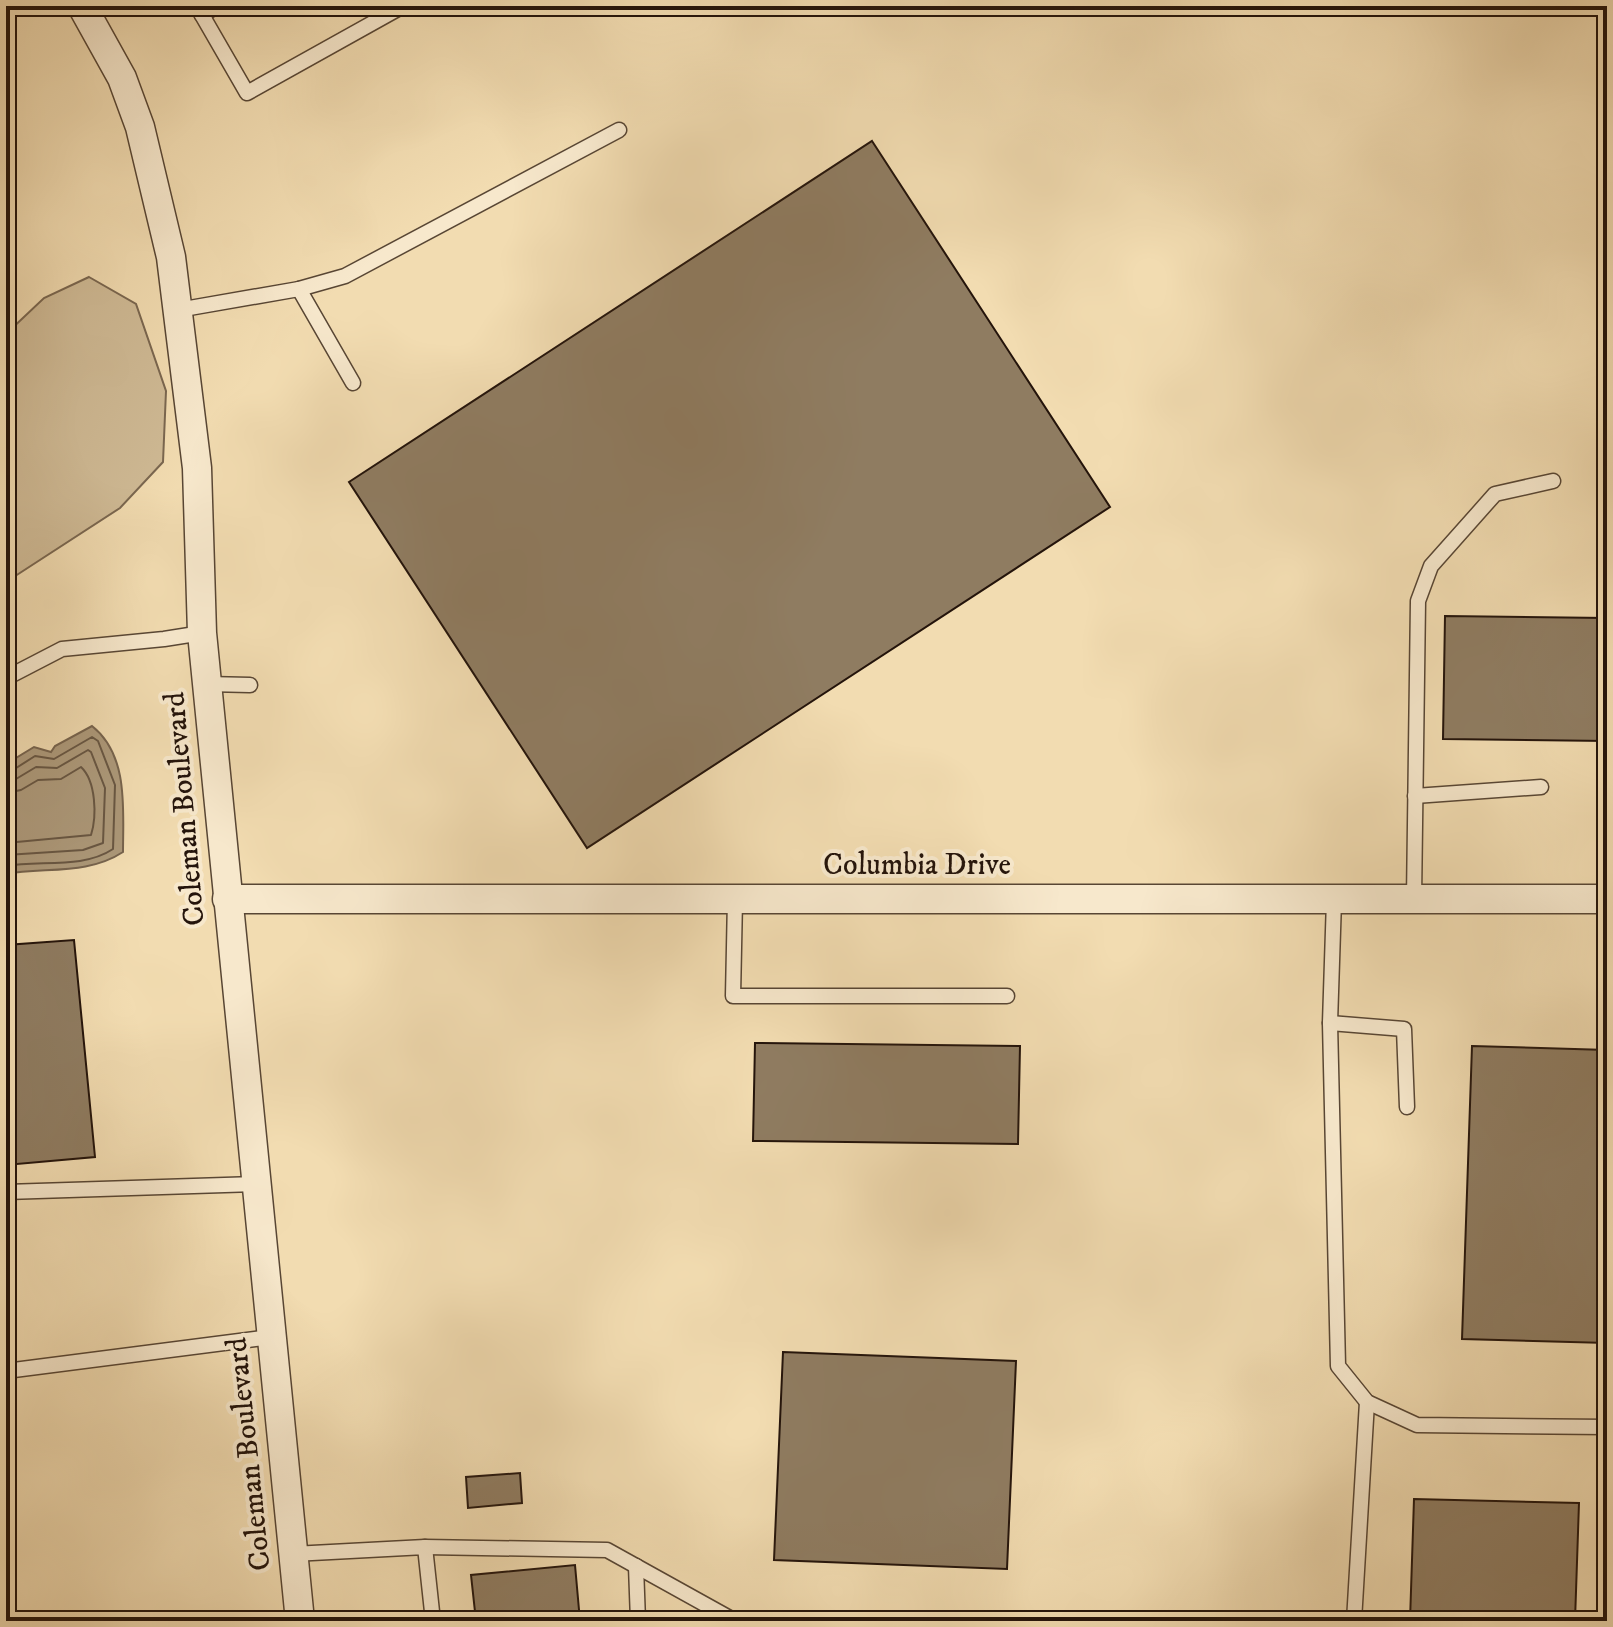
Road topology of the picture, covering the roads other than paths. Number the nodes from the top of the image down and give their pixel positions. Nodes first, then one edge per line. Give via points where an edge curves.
1 (82, 6) edge
2 (217, 6) edge
3 (403, 6) edge
4 (199, 10) edge
5 (619, 130) dead end
6 (299, 289) junction
7 (178, 310) junction
8 (353, 383) dead end
9 (1553, 481) dead end
10 (202, 633) junction
11 (6, 678) edge
12 (207, 684) junction
13 (250, 685) dead end
14 (1541, 787) dead end
15 (1415, 796) junction
16 (227, 899) junction
17 (735, 899) junction
18 (1414, 899) junction
19 (1607, 899) edge
20 (1334, 900) junction
21 (1007, 996) dead end
22 (1330, 1023) junction
23 (1407, 1107) dead end
24 (256, 1184) junction
25 (6, 1192) edge
26 (271, 1337) junction
27 (6, 1371) edge
28 (1367, 1402) junction
29 (1607, 1427) edge
30 (425, 1547) junction
31 (293, 1554) junction
32 (636, 1566) junction
33 (300, 1621) edge
34 (433, 1621) edge
35 (638, 1621) edge
36 (735, 1621) edge
37 (1354, 1621) edge

1 - 7 street, Coleman Boulevard via 122,78 140,127
2 - 4 lane
3 - 4 lane via 247,93
5 - 6 lane via 345,276
6 - 7 lane
6 - 8 lane
7 - 10 street, Coleman Boulevard via 197,468
9 - 15 lane via 1495,494 1431,566 1418,601
10 - 11 lane via 62,649
10 - 12 street, Coleman Boulevard
12 - 13 lane
12 - 16 street, Coleman Boulevard
14 - 15 lane
15 - 18 lane
16 - 17 street, Columbia Drive
16 - 24 street, Coleman Boulevard
17 - 20 street, Columbia Drive
17 - 21 lane via 733,996
18 - 19 street, Columbia Drive
18 - 20 street, Columbia Drive
20 - 22 lane
22 - 23 lane via 1404,1029
22 - 28 lane via 1338,1366
24 - 25 lane
24 - 26 street, Coleman Boulevard
26 - 27 lane
26 - 31 street, Coleman Boulevard
28 - 29 lane via 1417,1425
28 - 37 lane
30 - 31 lane
30 - 32 lane via 607,1550
30 - 34 lane
31 - 33 street, Coleman Boulevard
32 - 35 lane
32 - 36 lane

